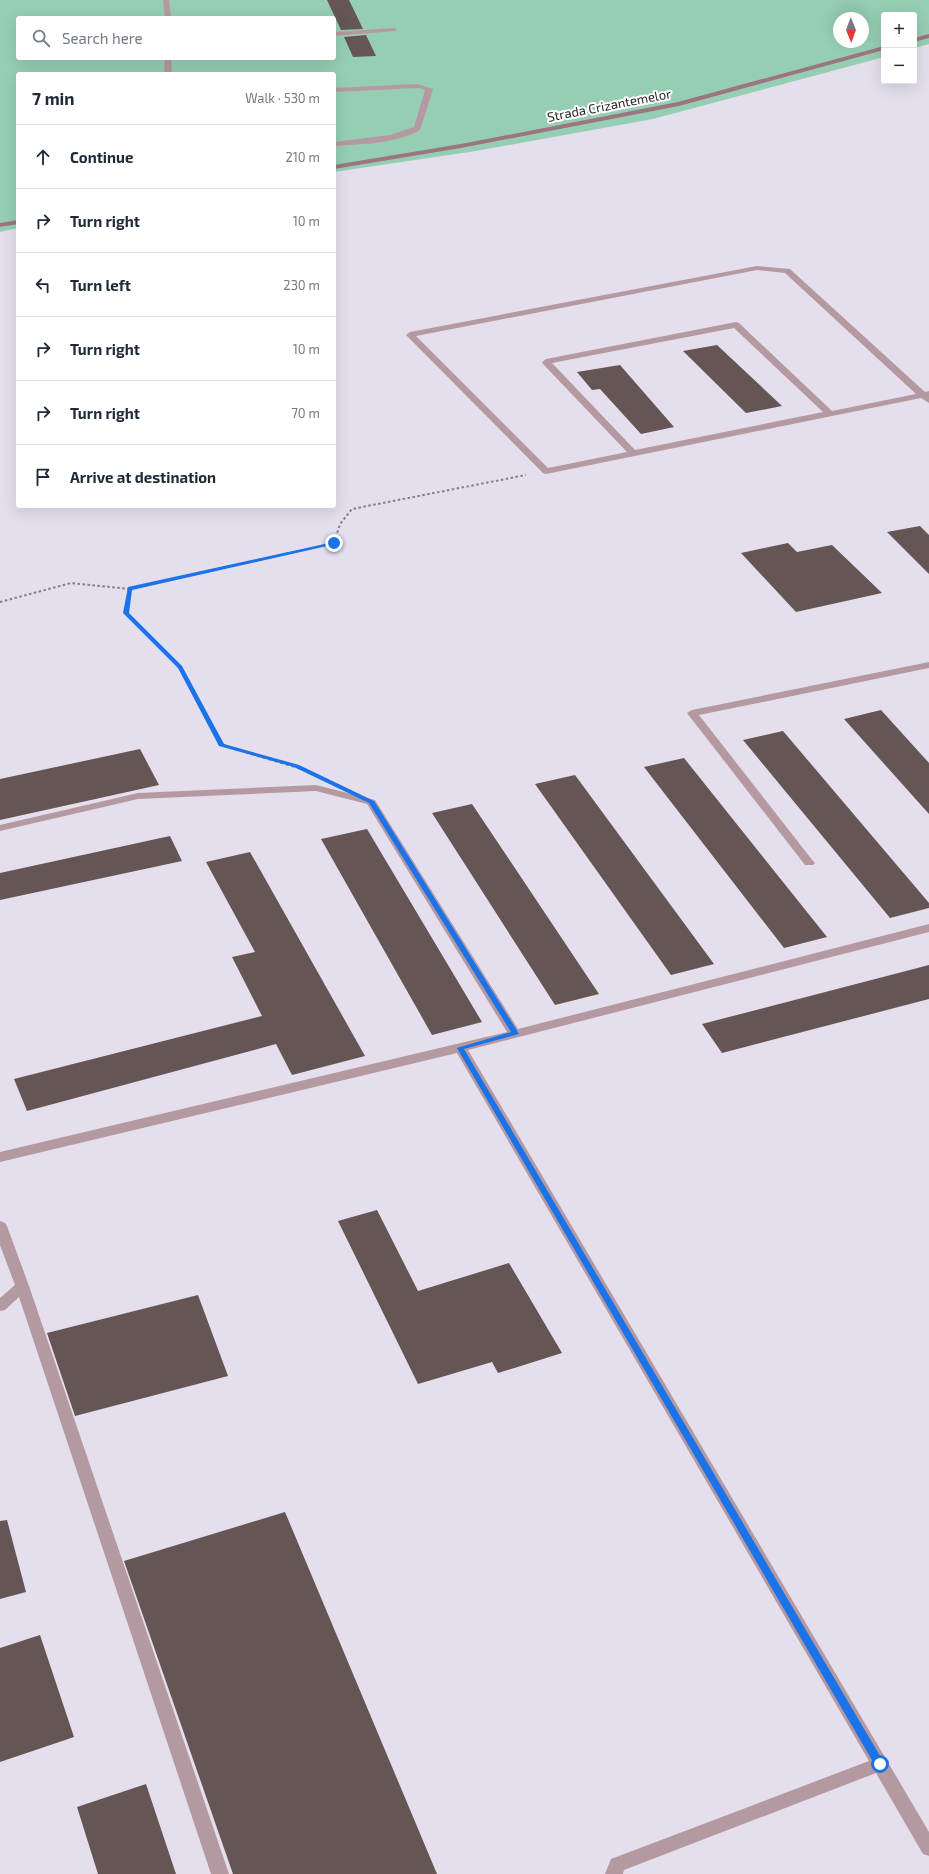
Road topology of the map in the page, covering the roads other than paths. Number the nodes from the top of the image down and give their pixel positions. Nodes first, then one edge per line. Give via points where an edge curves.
1 (166, 0) edge
2 (168, 16) edge
3 (394, 30) dead end
4 (336, 34) edge
5 (929, 36) edge
6 (917, 39) edge
7 (881, 49) edge
8 (168, 60) edge
9 (168, 72) edge
10 (336, 90) edge
11 (336, 144) edge
12 (336, 167) edge
13 (16, 222) edge
14 (0, 226) edge
15 (927, 396) edge
16 (830, 414) junction
17 (634, 454) junction
18 (929, 665) edge
19 (0, 828) edge
20 (809, 863) dead end
21 (929, 928) edge
22 (515, 1034) junction
23 (460, 1048) junction
24 (0, 1157) edge
25 (0, 1226) edge
26 (22, 1286) junction
27 (0, 1306) edge
28 (880, 1764) junction
29 (929, 1848) edge
30 (220, 1874) edge
31 (614, 1874) edge

1 - 2 street
3 - 4 street
5 - 6 street
7 - 12 street, Strada Crizantemelor via 679,104 461,146
8 - 9 street
10 - 11 street via 418,86 428,89 429,94 417,128 413,131
13 - 14 street
15 - 16 street
15 - 17 street via 787,271 757,268 410,335 546,471
16 - 17 street
16 - 17 street via 736,325 546,362
18 - 20 street via 692,713
19 - 22 street via 138,796 316,788 371,802
21 - 22 street
22 - 23 street
23 - 24 street
23 - 28 street
25 - 26 street
26 - 27 street
26 - 30 street
28 - 29 street
28 - 31 street via 617,1865

